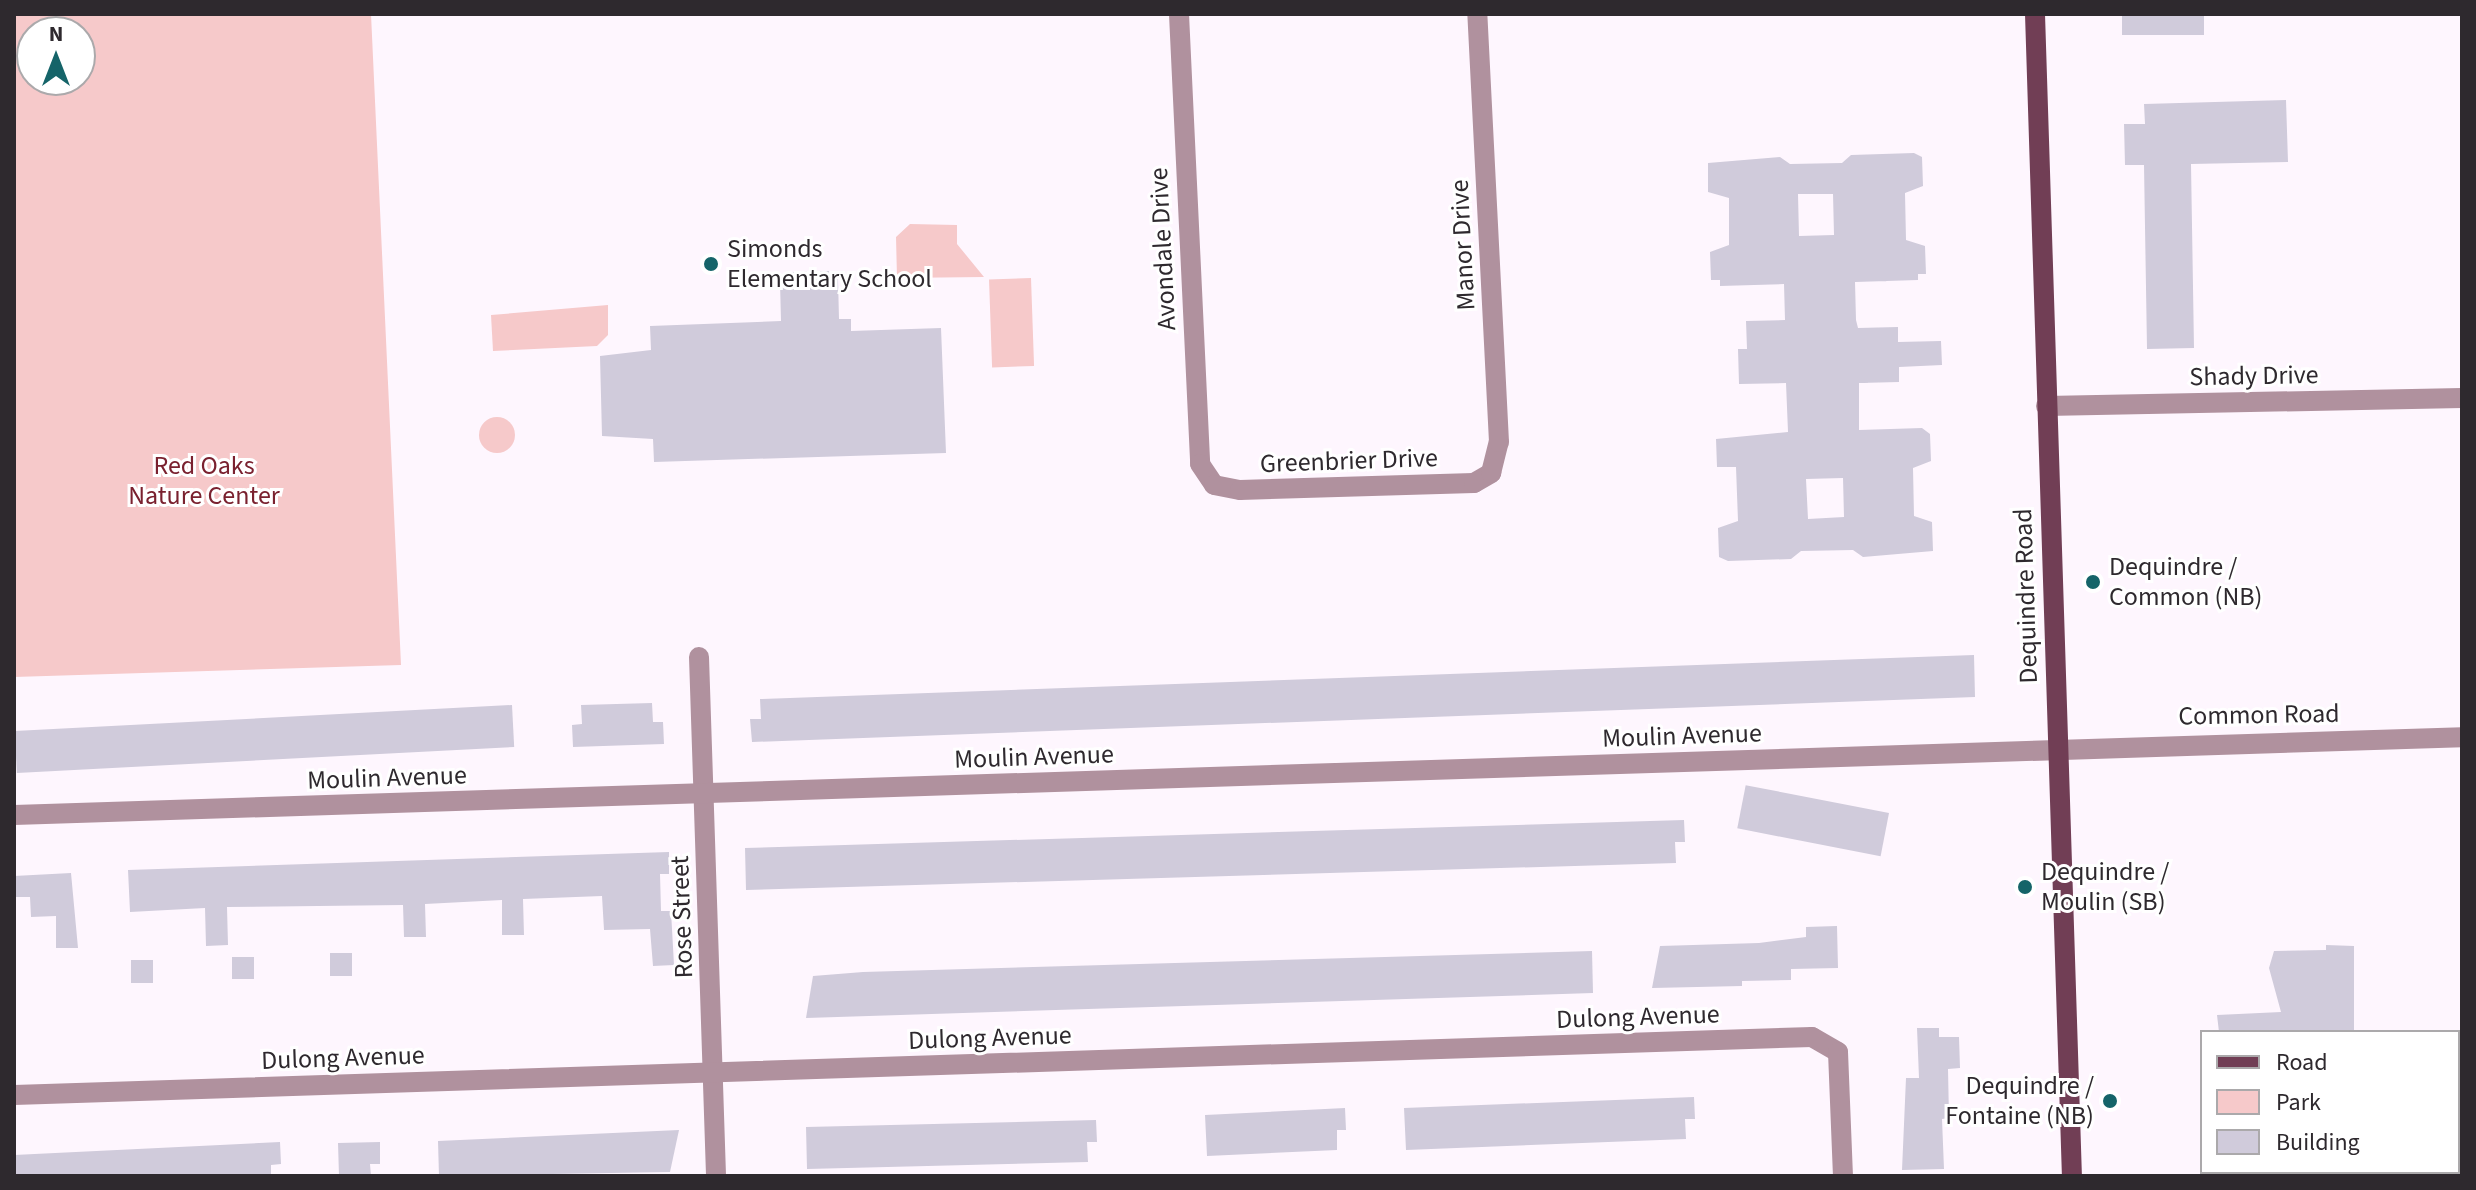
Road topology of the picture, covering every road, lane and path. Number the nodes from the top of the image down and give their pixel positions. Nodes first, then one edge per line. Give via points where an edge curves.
1 (1179, 14) edge
2 (1477, 14) edge
3 (2035, 14) edge
4 (2462, 398) edge
5 (2046, 406) junction
6 (1491, 473) joint
7 (1208, 481) joint
8 (699, 657) dead end
9 (2462, 737) edge
10 (2056, 749) junction
11 (704, 794) junction
12 (14, 815) edge
13 (713, 1072) junction
14 (14, 1095) edge
15 (716, 1176) edge
16 (1843, 1176) edge
17 (2072, 1176) edge

1 - 7 street, Avondale Drive via 1199,451
2 - 6 street, Manor Drive via 1499,442
3 - 5 main road, Dequindre Road
4 - 5 street, Shady Drive
5 - 10 main road, Dequindre Road
6 - 7 street, Greenbrier Drive via 1474,483 1240,490
8 - 11 street, Rose Street
9 - 10 street, Common Road
10 - 11 street, Moulin Avenue
10 - 17 main road, Dequindre Road
11 - 12 street, Moulin Avenue
11 - 13 street, Rose Street
13 - 14 street, Dulong Avenue
13 - 15 street, Rose Street
13 - 16 street, Dulong Avenue via 1812,1037 1838,1052

